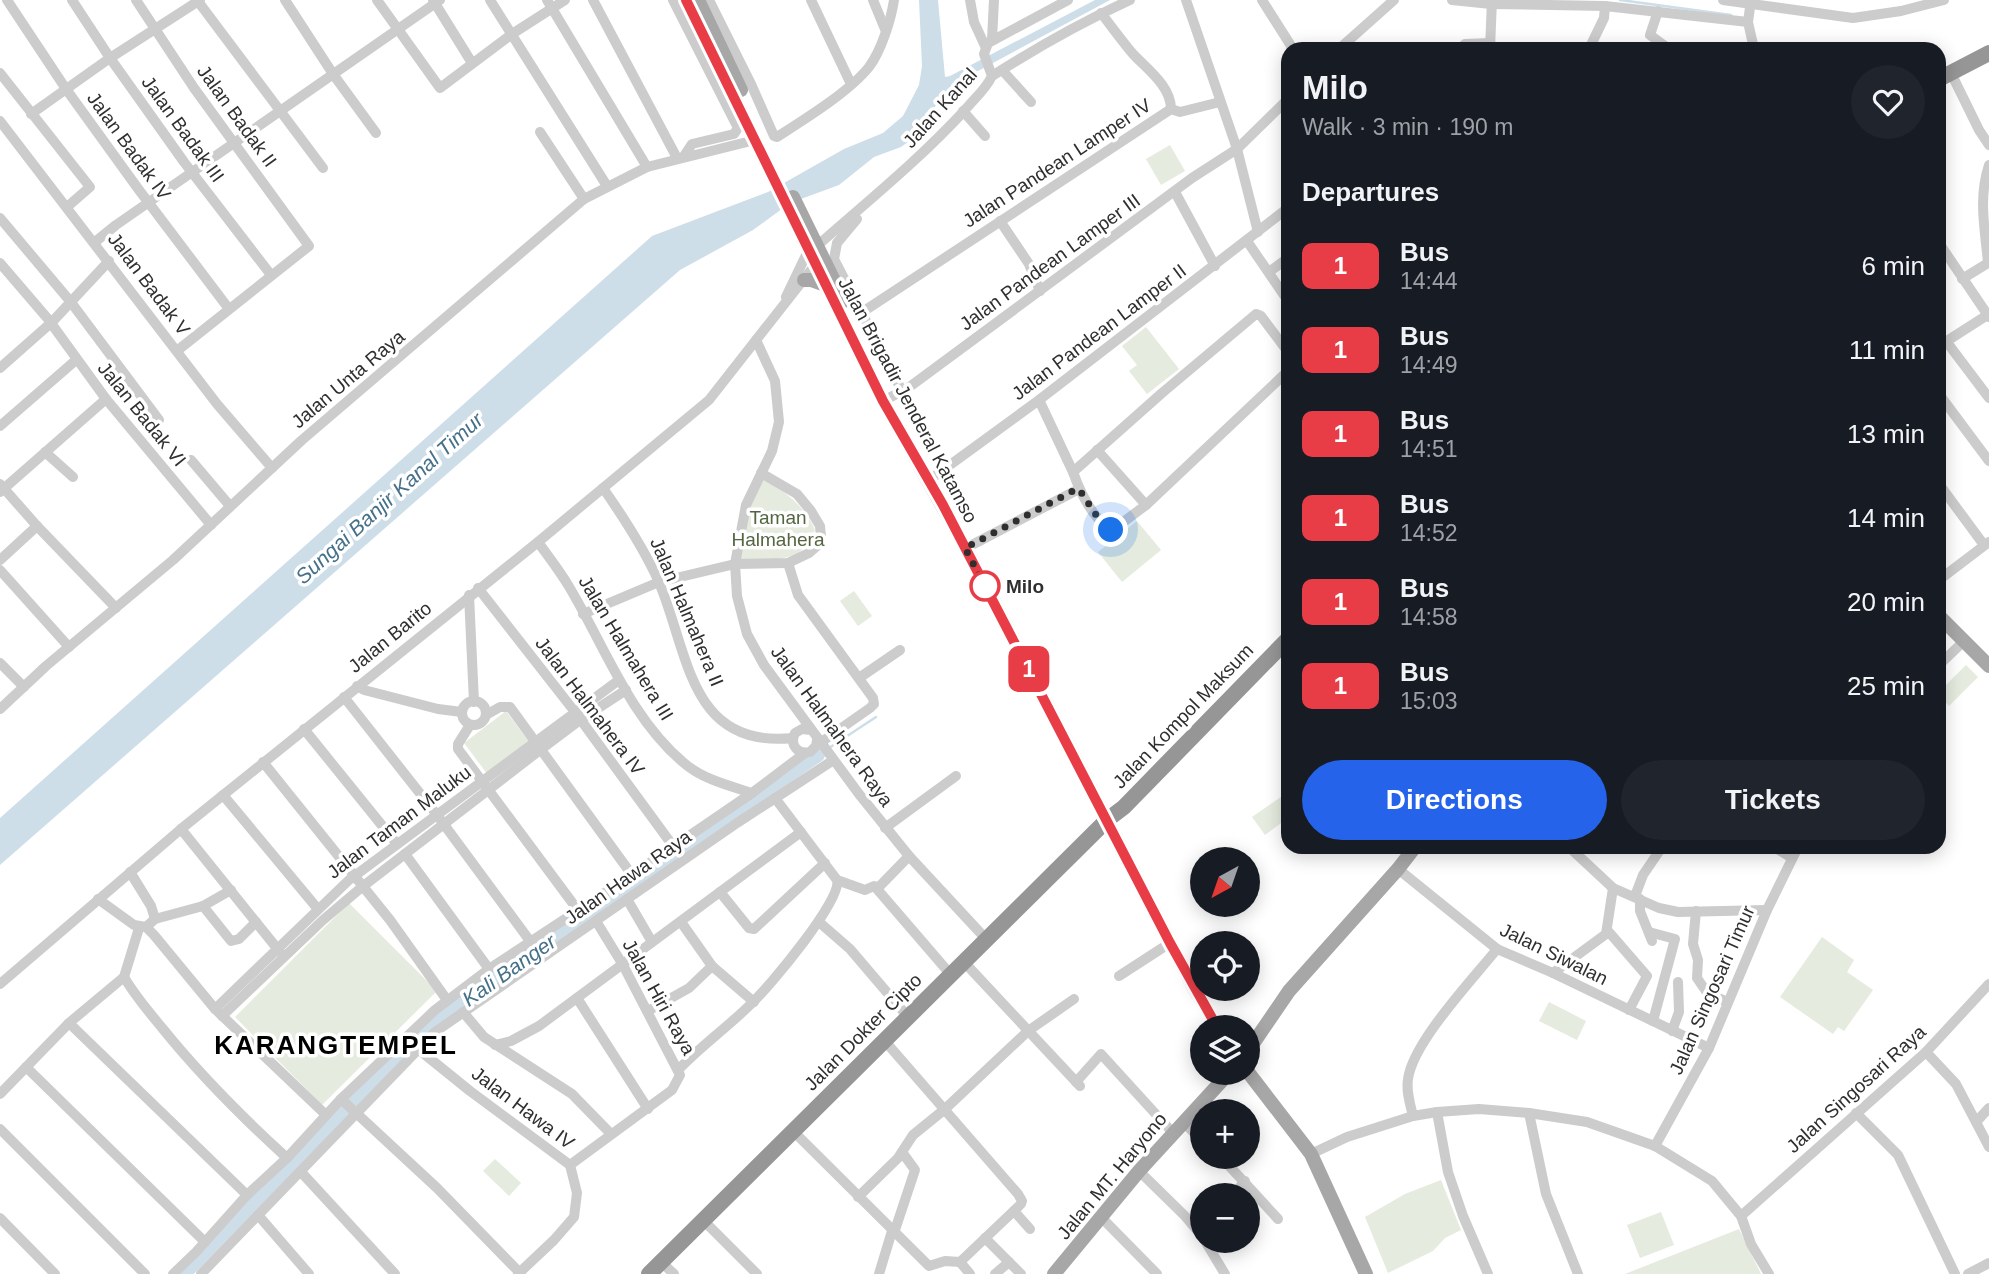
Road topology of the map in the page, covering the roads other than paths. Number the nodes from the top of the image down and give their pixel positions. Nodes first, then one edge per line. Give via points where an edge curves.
1 (6, 0) edge
2 (72, 0) edge
3 (136, 0) edge
4 (198, 0) edge
5 (285, 0) edge
6 (377, 0) edge
7 (490, 0) edge
8 (565, 0) edge
9 (593, 0) edge
10 (673, 0) edge
11 (686, 0) edge
12 (698, 0) edge
13 (709, 0) edge
14 (810, 0) edge
15 (873, 0) edge
16 (894, 0) edge
17 (970, 0) edge
18 (994, 0) edge
19 (1068, 0) edge
20 (1130, 0) edge
21 (1179, 0) edge
22 (1186, 0) edge
23 (1262, 0) edge
24 (1394, 0) edge
25 (1452, 0) edge
26 (1723, 0) edge
27 (1943, 0) edge
28 (436, 1) edge
29 (1492, 1) edge
30 (1750, 1) edge
31 (550, 4) edge
32 (1605, 6) junction
33 (1658, 11) junction
34 (1101, 13) junction
35 (1748, 22) junction
36 (156, 29) junction
37 (397, 29) junction
38 (885, 29) junction
39 (512, 34) junction
40 (697, 37) junction
41 (1289, 42) edge
42 (1347, 42) edge
43 (1490, 42) edge
44 (1592, 42) edge
45 (1660, 42) edge
46 (1752, 42) edge
47 (1989, 42) edge
48 (987, 46) junction
49 (1201, 49) junction
50 (1989, 53) edge
51 (110, 58) junction
52 (472, 63) junction
53 (1946, 71) edge
54 (1946, 72) edge
55 (0, 73) edge
56 (995, 73) junction
57 (333, 74) junction
58 (1946, 78) edge
59 (850, 84) junction
60 (66, 89) junction
61 (1031, 102) dead end
62 (1218, 103) junction
63 (1281, 106) edge
64 (1171, 109) junction
65 (280, 111) junction
66 (963, 111) junction
67 (31, 114) junction
68 (2, 130) edge
69 (540, 132) dead end
70 (376, 133) dead end
71 (985, 136) dead end
72 (755, 140) junction
73 (235, 143) junction
74 (1989, 145) edge
75 (1235, 150) junction
76 (680, 157) junction
77 (768, 157) junction
78 (1989, 165) edge
79 (323, 167) dead end
80 (647, 167) junction
81 (192, 172) junction
82 (607, 186) junction
83 (1175, 192) junction
84 (873, 197) junction
85 (584, 199) junction
86 (148, 203) junction
87 (67, 206) junction
88 (1281, 214) edge
89 (0, 218) edge
90 (1000, 221) junction
91 (1258, 232) junction
92 (1247, 241) junction
93 (95, 242) junction
94 (813, 248) junction
95 (1946, 254) edge
96 (109, 261) junction
97 (1281, 263) edge
98 (0, 265) edge
99 (815, 265) junction
100 (1215, 266) junction
101 (1269, 272) junction
102 (271, 275) junction
103 (1962, 279) junction
104 (804, 280) junction
105 (825, 285) junction
106 (1040, 290) junction
107 (1281, 290) edge
108 (785, 300) junction
109 (70, 301) junction
110 (229, 309) junction
111 (861, 313) junction
112 (1988, 316) edge
113 (51, 323) junction
114 (756, 340) junction
115 (1946, 342) edge
116 (1281, 343) edge
117 (1946, 348) edge
118 (178, 350) junction
119 (76, 360) junction
120 (0, 368) edge
121 (1281, 378) edge
122 (892, 396) junction
123 (1989, 398) edge
124 (106, 399) junction
125 (1038, 400) junction
126 (1946, 403) edge
127 (159, 420) dead end
128 (0, 426) edge
129 (1097, 450) junction
130 (45, 452) junction
131 (191, 460) dead end
132 (1989, 461) edge
133 (272, 468) junction
134 (1073, 472) junction
135 (761, 473) junction
136 (73, 477) dead end
137 (930, 481) junction
138 (1, 488) edge
139 (603, 488) junction
140 (1079, 489) junction
141 (1946, 493) edge
142 (1146, 505) junction
143 (230, 506) junction
144 (211, 525) junction
145 (37, 526) junction
146 (538, 541) junction
147 (1987, 544) edge
148 (965, 548) junction
149 (0, 560) edge
150 (788, 563) junction
151 (735, 564) junction
152 (0, 570) edge
153 (1946, 575) edge
154 (659, 582) junction
155 (474, 592) junction
156 (116, 608) junction
157 (583, 614) junction
158 (1946, 624) edge
159 (1963, 642) junction
160 (1281, 646) edge
161 (69, 648) junction
162 (900, 650) dead end
163 (1946, 658) edge
164 (0, 663) edge
165 (1989, 666) edge
166 (859, 678) junction
167 (619, 680) junction
168 (357, 686) junction
169 (24, 687) junction
170 (626, 691) junction
171 (344, 696) junction
172 (474, 702) junction
173 (0, 709) edge
174 (461, 712) junction
175 (486, 715) junction
176 (578, 716) junction
177 (470, 725) junction
178 (304, 729) junction
179 (793, 738) junction
180 (821, 745) junction
181 (538, 746) junction
182 (805, 753) junction
183 (263, 762) junction
184 (956, 776) dead end
185 (728, 785) junction
186 (484, 786) junction
187 (752, 793) junction
188 (223, 795) junction
189 (775, 797) junction
190 (735, 804) junction
191 (440, 820) junction
192 (1107, 820) junction
193 (885, 828) junction
194 (181, 829) junction
195 (802, 832) junction
196 (397, 844) junction
197 (673, 846) junction
198 (405, 854) junction
199 (1410, 854) edge
200 (1577, 854) edge
201 (1655, 854) edge
202 (1785, 854) edge
203 (1794, 854) edge
204 (909, 856) junction
205 (1792, 858) junction
206 (825, 863) junction
207 (1398, 869) junction
208 (130, 872) junction
209 (632, 875) junction
210 (354, 876) junction
211 (837, 884) junction
212 (362, 887) junction
213 (877, 888) junction
214 (1613, 888) junction
215 (231, 890) junction
216 (720, 891) junction
217 (1637, 898) junction
218 (627, 899) junction
219 (98, 900) junction
220 (606, 903) junction
221 (203, 906) junction
222 (317, 908) junction
223 (576, 909) junction
224 (1767, 910) junction
225 (1696, 911) junction
226 (596, 921) junction
227 (256, 922) junction
228 (681, 922) junction
229 (819, 922) junction
230 (147, 925) junction
231 (1608, 931) junction
232 (986, 939) junction
233 (530, 941) junction
234 (652, 942) junction
235 (1170, 943) junction
236 (1497, 949) junction
237 (281, 952) junction
238 (964, 962) junction
239 (623, 965) junction
240 (712, 966) junction
241 (489, 969) junction
242 (1553, 973) junction
243 (951, 975) junction
244 (124, 976) junction
245 (1119, 976) dead end
246 (1678, 982) dead end
247 (0, 984) edge
248 (1989, 984) edge
249 (577, 998) junction
250 (1074, 999) dead end
251 (447, 1000) junction
252 (754, 1002) junction
253 (1728, 1002) junction
254 (1629, 1010) junction
255 (648, 1011) junction
256 (219, 1012) junction
257 (463, 1012) junction
258 (1210, 1015) edge
259 (908, 1017) junction
260 (1653, 1021) junction
261 (69, 1023) junction
262 (1028, 1031) junction
263 (1672, 1031) junction
264 (1260, 1033) edge
265 (884, 1040) junction
266 (495, 1045) junction
267 (1709, 1048) junction
268 (418, 1049) junction
269 (1926, 1052) junction
270 (26, 1067) junction
271 (679, 1069) junction
272 (1218, 1085) edge
273 (1258, 1085) edge
274 (0, 1094) edge
275 (342, 1100) junction
276 (1989, 1108) edge
277 (648, 1109) junction
278 (945, 1109) junction
279 (1437, 1112) junction
280 (1856, 1112) junction
281 (355, 1113) junction
282 (1529, 1113) junction
283 (326, 1115) junction
284 (1413, 1116) junction
285 (1977, 1121) junction
286 (1178, 1127) junction
287 (0, 1129) edge
288 (793, 1131) junction
289 (611, 1134) junction
290 (1190, 1134) edge
291 (1655, 1146) junction
292 (1989, 1147) edge
293 (902, 1152) junction
294 (1310, 1153) junction
295 (287, 1158) junction
296 (570, 1165) junction
297 (1233, 1169) edge
298 (1139, 1171) junction
299 (301, 1172) junction
300 (1245, 1181) joint
301 (247, 1195) junction
302 (858, 1197) junction
303 (1014, 1210) junction
304 (258, 1215) junction
305 (1100, 1216) junction
306 (1741, 1216) junction
307 (0, 1219) edge
308 (1278, 1219) dead end
309 (703, 1220) junction
310 (1190, 1220) edge
311 (1030, 1229) dead end
312 (893, 1232) junction
313 (985, 1238) junction
314 (205, 1242) junction
315 (1213, 1253) edge
316 (661, 1262) junction
317 (960, 1262) junction
318 (1009, 1262) junction
319 (1989, 1263) edge
320 (205, 1264) edge
321 (929, 1270) edge
322 (55, 1274) edge
323 (145, 1274) edge
324 (173, 1274) edge
325 (309, 1274) edge
326 (395, 1274) edge
327 (519, 1274) edge
328 (649, 1274) edge
329 (674, 1274) edge
330 (757, 1274) edge
331 (879, 1274) edge
332 (970, 1274) edge
333 (995, 1274) edge
334 (1021, 1274) edge
335 (1054, 1274) edge
336 (1157, 1274) edge
337 (1226, 1274) edge
338 (1366, 1274) edge
339 (1488, 1274) edge
340 (1578, 1274) edge
341 (1769, 1274) edge
342 (1955, 1274) edge
343 (1968, 1274) edge

1 - 60 street, Jalan Badak IV
2 - 51 street, Jalan Badak III
3 - 36 street, Jalan Badak II
4 - 36 street
4 - 65 street
5 - 57 street
6 - 37 street
7 - 39 street
8 - 31 street
9 - 76 street
10 - 40 street
11 - 40 main road
12 - 77 main road
13 - 59 street via 774,136
14 - 59 street
15 - 38 street
16 - 38 street
17 - 48 street, Jalan Kanal via 974,22
18 - 48 street
19 - 48 street
20 - 34 street
21 - 49 street
22 - 49 street
23 - 41 street
24 - 42 street
25 - 29 street
26 - 30 street
27 - 30 street via 1853,18
28 - 37 street
28 - 52 street
29 - 32 street
29 - 43 street
30 - 35 street
31 - 39 street
31 - 80 street
32 - 33 street
32 - 44 street
33 - 35 street
33 - 45 street via 1650,34
34 - 56 street
34 - 64 street, Jalan Pandean Lamper IV via 1160,82
35 - 46 street
36 - 51 street
36 - 73 street, Jalan Badak II
37 - 52 street via 440,88
37 - 57 street
38 - 59 street via 874,60
39 - 52 street
39 - 82 street
40 - 72 main road
40 - 76 street via 738,128 734,134 692,144
47 - 53 highway
48 - 56 street, Jalan Kanal
49 - 62 street
50 - 54 highway
51 - 60 street
51 - 81 street, Jalan Badak III
55 - 67 street
56 - 61 street
56 - 66 street, Jalan Kanal
57 - 65 street
57 - 70 street
58 - 74 street
60 - 67 street
60 - 86 street, Jalan Badak IV
62 - 64 street via 1180,112
62 - 75 street
63 - 75 street, Jalan Pandean Lamper III
64 - 90 street, Jalan Pandean Lamper IV
65 - 73 street
65 - 79 street
66 - 71 street
66 - 84 street, Jalan Kanal via 941,137
67 - 87 street via 90,187
68 - 87 street, Jalan Badak V
69 - 85 street
72 - 76 street, Jalan Unta Raya
72 - 77 main road
73 - 81 street
73 - 102 street, Jalan Badak II via 309,247
75 - 83 street, Jalan Pandean Lamper III
75 - 91 street
76 - 80 street, Jalan Unta Raya
77 - 94 main road, Jalan Brigadir Jenderal Katamso
78 - 103 street via 1982,212 1988,263
80 - 82 street, Jalan Unta Raya
81 - 86 street
81 - 102 street, Jalan Badak III
82 - 85 street, Jalan Unta Raya
83 - 100 street
83 - 106 street, Jalan Pandean Lamper III
84 - 94 street, Jalan Kanal
84 - 111 street via 840,238 834,253
85 - 133 street, Jalan Unta Raya
86 - 93 street
86 - 110 street, Jalan Badak IV
87 - 93 street, Jalan Badak V
88 - 91 street, Jalan Pandean Lamper II
89 - 109 street
90 - 106 street via 1029,264
90 - 111 street, Jalan Pandean Lamper IV
91 - 92 street, Jalan Pandean Lamper II
92 - 100 street, Jalan Pandean Lamper II
92 - 101 street
93 - 96 street, Jalan Badak V
94 - 99 main road, Jalan Brigadir Jenderal Katamso
94 - 108 street
94 - 122 main road, Jalan Brigadir Jenderal Katamso
95 - 103 street
96 - 109 street
96 - 118 street, Jalan Badak V
97 - 101 street
98 - 113 street, Jalan Badak VI
99 - 104 street
99 - 105 main road, Jalan Brigadir Jenderal Katamso
100 - 125 street, Jalan Pandean Lamper II
101 - 107 street
102 - 110 street
103 - 112 street
104 - 105 main road
104 - 108 street
105 - 122 main road, Jalan Brigadir Jenderal Katamso
106 - 122 street, Jalan Pandean Lamper III
108 - 114 street, Jalan Barito
109 - 113 street
109 - 127 street
110 - 118 street
111 - 122 street
112 - 115 street
113 - 119 street, Jalan Badak VI
113 - 120 street
114 - 135 street, Jalan Halmahera Raya via 775,381 779,410 775,441
114 - 139 street, Jalan Barito via 709,400
116 - 129 street via 1256,314
117 - 123 street
118 - 133 street, Jalan Badak V
119 - 124 street, Jalan Badak VI
119 - 128 street
121 - 142 street
122 - 137 main road, Jalan Brigadir Jenderal Katamso
124 - 130 street
124 - 144 street, Jalan Badak VI
125 - 134 street
125 - 137 street, Jalan Pandean Lamper II
126 - 132 street
129 - 134 street
129 - 142 street
130 - 136 street
130 - 138 street
131 - 143 street
133 - 143 street, Jalan Unta Raya
134 - 140 street
135 - 150 street via 796,494 820,526 818,545
135 - 151 street, Jalan Halmahera Raya via 746,505
137 - 148 main road, Jalan Brigadir Jenderal Katamso
138 - 145 street
139 - 146 street, Jalan Barito
139 - 154 street, Jalan Halmahera II via 637,537
140 - 142 street via 1111,530
140 - 148 street
141 - 147 street
143 - 144 street, Jalan Unta Raya
144 - 156 street, Jalan Unta Raya
145 - 149 street
145 - 156 street
146 - 155 street, Jalan Barito
146 - 157 street, Jalan Halmahera III
147 - 153 street
148 - 192 main road, Jalan Brigadir Jenderal Katamso
150 - 151 street
150 - 166 street via 798,595
151 - 154 street
151 - 180 street, Jalan Halmahera Raya via 747,634
152 - 161 street
154 - 157 street
154 - 179 street, Jalan Halmahera II via 679,645 712,712 754,738
155 - 168 street, Jalan Barito
155 - 172 street
155 - 176 street, Jalan Halmahera IV
156 - 161 street, Jalan Unta Raya
157 - 167 street, Jalan Halmahera III
158 - 159 main road
159 - 163 street
159 - 165 main road
160 - 192 highway, Jalan Kompol Maksum
161 - 169 street, Jalan Unta Raya
162 - 166 street
164 - 169 street
166 - 180 street via 874,704
167 - 170 street, Jalan Halmahera III
167 - 176 street, Jalan Taman Maluku
168 - 171 street, Jalan Barito
168 - 174 street
169 - 173 street, Jalan Unta Raya
170 - 176 street, Jalan Taman Maluku
170 - 185 street, Jalan Halmahera III via 658,737 684,764
171 - 178 street, Jalan Barito
171 - 191 street
172 - 174 street via 468,702
172 - 175 street
174 - 177 street
175 - 177 street via 479,724
175 - 181 street via 508,706
176 - 181 street, Jalan Taman Maluku
176 - 197 street, Jalan Halmahera IV
177 - 186 street via 458,747
178 - 183 street, Jalan Barito
178 - 196 street
179 - 180 street via 800,730
179 - 182 street via 796,748
180 - 182 street
180 - 189 street, Jalan Hawa Raya
180 - 193 street, Jalan Halmahera Raya
181 - 186 street, Jalan Taman Maluku
181 - 209 street
182 - 187 street
183 - 188 street, Jalan Barito
183 - 210 street
184 - 193 street
185 - 187 street, Jalan Halmahera III
185 - 190 street
186 - 191 street, Jalan Taman Maluku
186 - 223 street
187 - 190 street
188 - 194 street, Jalan Barito
188 - 222 street
189 - 195 street
189 - 218 street, Jalan Hawa Raya
190 - 197 street
191 - 196 street, Jalan Taman Maluku
191 - 198 street, Jalan Taman Maluku
191 - 233 street
192 - 232 highway, Jalan Dokter Cipto
192 - 235 main road, Jalan Brigadir Jenderal Katamso
193 - 204 street, Jalan Halmahera Raya
194 - 208 street, Jalan Barito
194 - 215 street
195 - 206 street
195 - 216 street
196 - 210 street, Jalan Taman Maluku
197 - 209 street
198 - 212 street, Jalan Taman Maluku
198 - 241 street
199 - 207 main road
200 - 214 street
201 - 217 street
202 - 205 street
203 - 205 street, Jalan Singosari Timur
204 - 213 street
204 - 232 street, Jalan Halmahera Raya
205 - 224 street, Jalan Singosari Timur
206 - 211 street
206 - 216 street via 754,929
207 - 236 street, Jalan Siwalan
207 - 264 main road via 1289,991
208 - 219 street, Jalan Barito
208 - 230 street via 151,906
209 - 220 street
210 - 212 street
210 - 222 street, Jalan Taman Maluku
211 - 213 street
211 - 229 street
212 - 237 street, Jalan Taman Maluku
212 - 251 street
213 - 243 street
214 - 217 street
214 - 231 street
215 - 221 street
215 - 227 street
216 - 228 street
217 - 225 street via 1671,911
217 - 260 street via 1650,937 1675,939
218 - 220 street, Jalan Hawa Raya
218 - 234 street
219 - 230 street
219 - 247 street, Jalan Barito
220 - 223 street
220 - 226 street, Jalan Hawa Raya
221 - 227 street via 231,941
221 - 230 street
222 - 237 street, Jalan Taman Maluku
223 - 233 street
224 - 225 street
224 - 253 street, Jalan Singosari Timur
225 - 253 street via 1697,978 1708,994
226 - 239 street, Jalan Hiri Raya
226 - 257 street, Jalan Hawa Raya
227 - 237 street
228 - 234 street
228 - 240 street
229 - 252 street
229 - 259 street via 850,948
230 - 244 street
230 - 256 street
231 - 242 street
231 - 254 street via 1647,975
232 - 238 highway, Jalan Dokter Cipto
233 - 241 street
234 - 239 street
235 - 245 street
235 - 258 main road, Jalan Brigadir Jenderal Katamso
236 - 242 street, Jalan Siwalan
236 - 284 street via 1434,1027 1411,1066 1408,1093
237 - 256 street, Jalan Taman Maluku
238 - 243 highway, Jalan Dokter Cipto
238 - 262 street
239 - 249 street
239 - 255 street, Jalan Hiri Raya
240 - 252 street
240 - 255 street via 689,988
241 - 251 street
242 - 254 street, Jalan Siwalan
243 - 259 highway, Jalan Dokter Cipto
244 - 261 street
244 - 295 street via 191,1064
246 - 263 street via 1679,1012
248 - 269 street, Jalan Singosari Raya
249 - 266 street via 539,1026
249 - 277 street
250 - 262 street
251 - 275 street
252 - 271 street
253 - 267 street, Jalan Singosari Timur
254 - 260 street, Jalan Siwalan
255 - 271 street, Jalan Hiri Raya
256 - 283 street
257 - 266 street
257 - 268 street, Jalan Hawa Raya
259 - 265 highway, Jalan Dokter Cipto
260 - 263 street, Jalan Siwalan
261 - 270 street
261 - 301 street
262 - 278 street
262 - 286 street via 1078,1084 1101,1054
263 - 267 street, Jalan Siwalan
265 - 278 street
265 - 288 highway, Jalan Dokter Cipto
266 - 289 street via 565,1088
267 - 291 street, Jalan Singosari Timur
268 - 281 street, Jalan Hawa Raya
268 - 296 street, Jalan Hawa IV
269 - 280 street, Jalan Singosari Raya
269 - 285 street via 1956,1084
270 - 274 street
270 - 314 street
271 - 277 street, Jalan Hiri Raya via 676,1085
272 - 286 main road, Jalan MT. Haryono
273 - 294 main road
275 - 281 street
275 - 283 street
276 - 285 street
277 - 289 street, Jalan Hiri Raya
278 - 293 street via 913,1135
278 - 303 street via 1018,1194 1022,1201
279 - 282 street
279 - 284 street
279 - 339 street via 1448,1172
280 - 306 street, Jalan Singosari Raya
280 - 342 street via 1898,1155
281 - 299 street, Jalan Hawa Raya
281 - 327 street via 437,1188
282 - 291 street via 1587,1122
282 - 340 street via 1546,1194
283 - 295 street
284 - 294 street
285 - 292 street
286 - 290 street
286 - 298 main road, Jalan MT. Haryono
287 - 323 street
288 - 302 street
288 - 309 highway, Jalan Dokter Cipto
289 - 296 street, Jalan Hiri Raya
291 - 306 street via 1713,1181
293 - 302 street
293 - 312 street via 915,1171
294 - 338 main road
295 - 301 street
296 - 327 street, Jalan Hawa IV via 577,1193 574,1217
297 - 300 street
298 - 305 main road, Jalan MT. Haryono
298 - 310 street
299 - 304 street, Jalan Hawa Raya
299 - 326 street
300 - 308 street
301 - 314 street
302 - 312 street
303 - 311 street
303 - 313 street
304 - 320 street, Jalan Hawa Raya
304 - 325 street
305 - 335 main road, Jalan MT. Haryono
305 - 336 street
306 - 341 street
307 - 322 street
309 - 316 highway, Jalan Dokter Cipto
309 - 330 street
312 - 321 street
312 - 331 street
313 - 317 street
313 - 318 street
314 - 320 street
315 - 337 street
316 - 328 highway, Jalan Dokter Cipto
316 - 329 street
317 - 321 street via 945,1261
317 - 332 street
318 - 333 street
318 - 334 street
319 - 343 street
320 - 324 street

